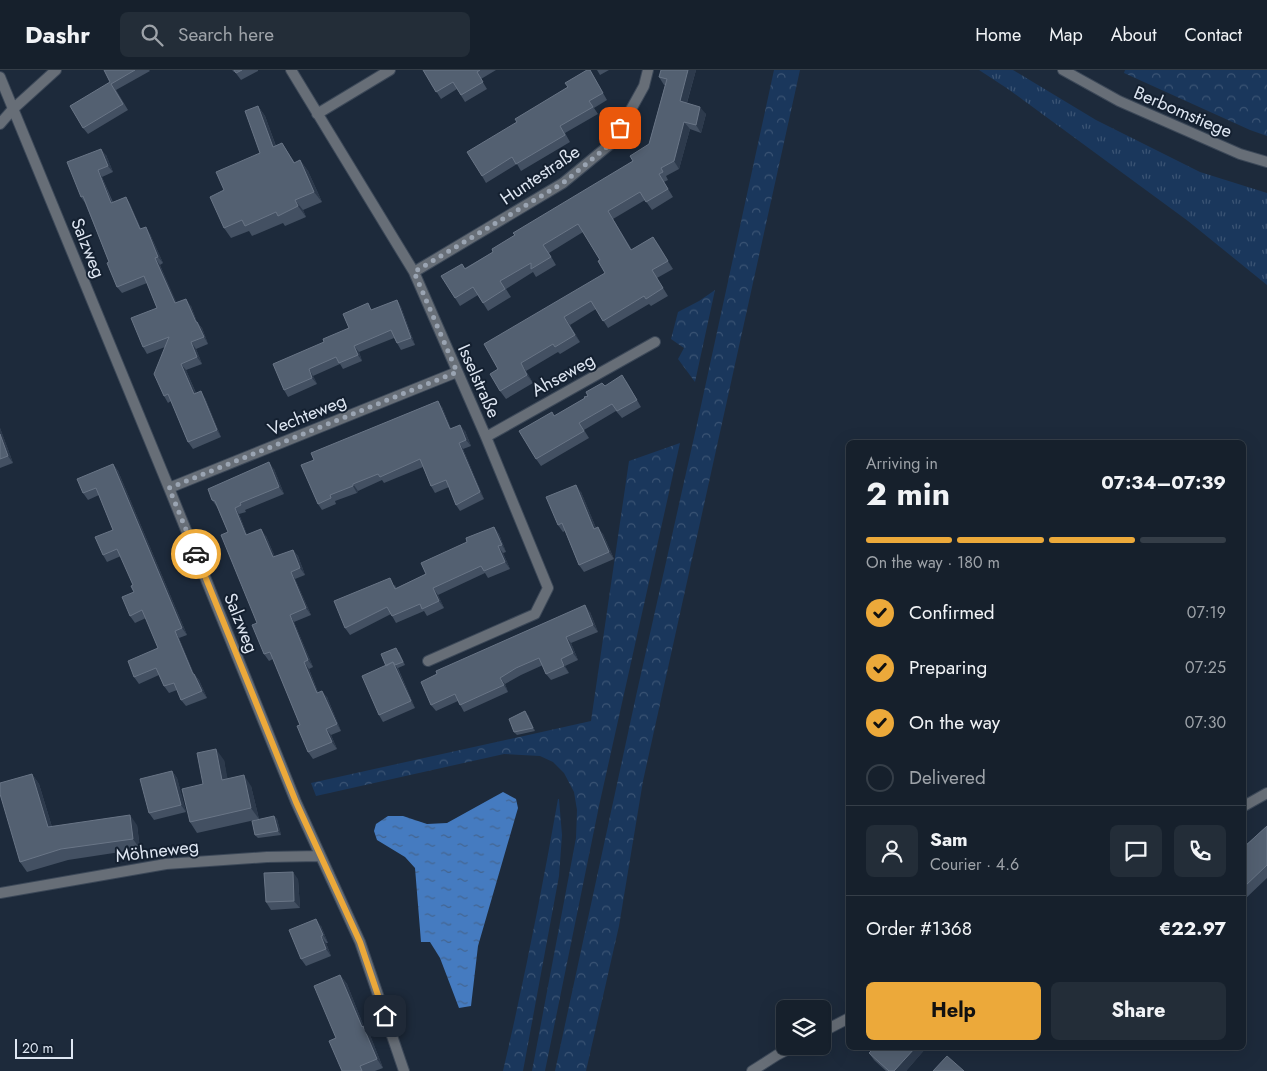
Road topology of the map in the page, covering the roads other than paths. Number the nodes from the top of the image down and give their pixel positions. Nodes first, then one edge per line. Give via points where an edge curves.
1 (56, 70) edge
2 (291, 70) edge
3 (390, 70) edge
4 (648, 70) edge
5 (1062, 70) edge
6 (0, 77) edge
7 (13, 109) junction
8 (317, 114) junction
9 (0, 124) edge
10 (1267, 162) edge
11 (414, 272) junction
12 (655, 342) dead end
13 (457, 372) junction
14 (486, 437) junction
15 (169, 488) junction
16 (428, 661) dead end
17 (1267, 793) edge
18 (1246, 805) edge
19 (320, 856) junction
20 (0, 893) edge
21 (846, 1020) edge
22 (831, 1027) edge
23 (777, 1055) edge
24 (404, 1071) edge
25 (752, 1071) edge

1 - 7 street
2 - 8 street, Isselstraße
3 - 8 street
4 - 11 street, Huntestraße via 644,86 613,142 563,183
5 - 10 street, Berbomstiege via 1118,102 1240,154
6 - 7 street, Salzweg
7 - 9 street
7 - 15 street, Salzweg
8 - 11 street, Isselstraße
11 - 13 street, Isselstraße
12 - 14 street, Ahseweg
13 - 14 street, Isselstraße
13 - 15 street, Vechteweg
14 - 16 street, Isselstraße via 548,588 535,614
15 - 19 street, Salzweg
17 - 18 street
19 - 20 street, Möhneweg via 166,864
19 - 24 street, Salzweg via 360,942
21 - 22 street
23 - 25 street

